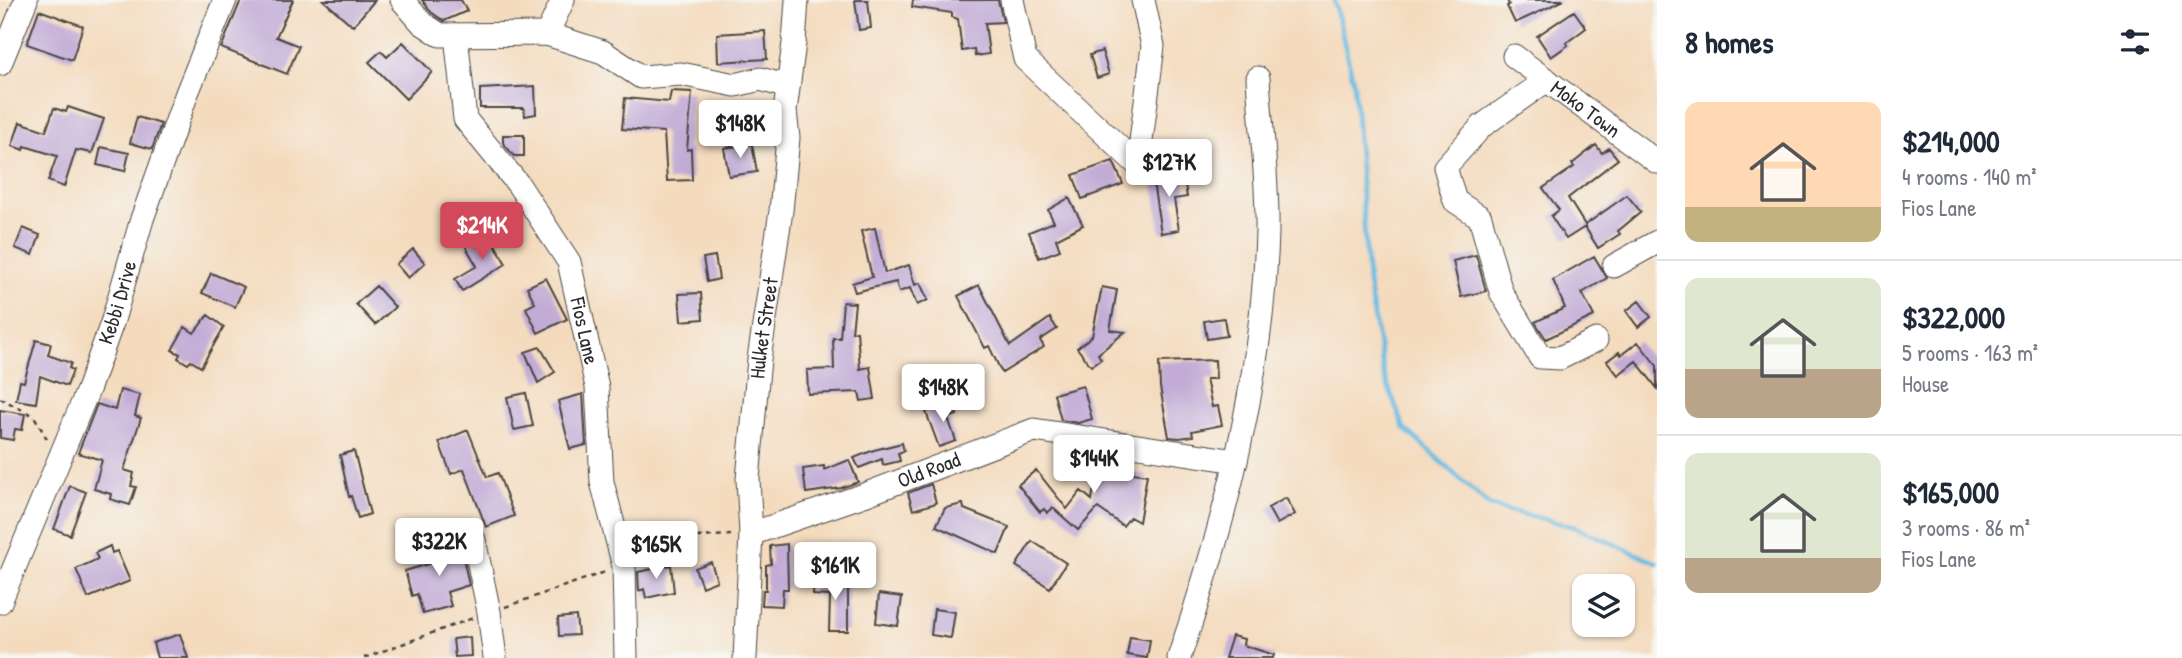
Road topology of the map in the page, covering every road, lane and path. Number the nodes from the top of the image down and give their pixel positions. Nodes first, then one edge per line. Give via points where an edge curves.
1 (26, 0) edge
2 (225, 0) edge
3 (402, 0) edge
4 (563, 0) edge
5 (797, 0) edge
6 (1012, 0) edge
7 (1143, 0) edge
8 (547, 34) junction
9 (456, 35) junction
10 (1514, 56) dead end
11 (0, 64) edge
12 (1258, 78) dead end
13 (1547, 80) junction
14 (787, 87) junction
15 (1657, 162) edge
16 (1657, 242) edge
17 (1614, 266) dead end
18 (1596, 340) dead end
19 (0, 398) edge
20 (60, 459) junction
21 (1236, 461) junction
22 (751, 534) junction
23 (474, 540) dead end
24 (624, 566) junction
25 (0, 602) edge
26 (489, 612) junction
27 (364, 658) edge
28 (495, 658) edge
29 (626, 658) edge
30 (745, 658) edge
31 (1179, 658) edge

1 - 11 street
2 - 20 street, Kebbi Drive via 187,93 142,219 113,320
3 - 9 street via 440,35
4 - 8 street
5 - 14 street, Hulket Street
6 - 7 street via 1025,59 1138,166 1153,46
8 - 9 street
8 - 14 street via 604,52 641,77 681,74 735,85 761,79
9 - 24 street, Fios Lane via 465,119 518,184 569,262 597,387 602,482
10 - 13 street, Moko Town
12 - 21 street via 1267,231 1258,340
13 - 15 street, Moko Town
13 - 18 street via 1482,126 1445,167 1455,201 1480,217 1502,292 1540,357 1560,358
14 - 22 street, Hulket Street via 789,138 748,480
16 - 17 street
19 - 20 path via 34,416
20 - 25 street, Kebbi Drive
21 - 22 street, Old Road via 1034,430
21 - 31 street
22 - 24 path via 698,537
22 - 30 street, Hulket Street
23 - 26 street
24 - 26 path
24 - 29 street, Fios Lane
26 - 27 path
26 - 28 street

